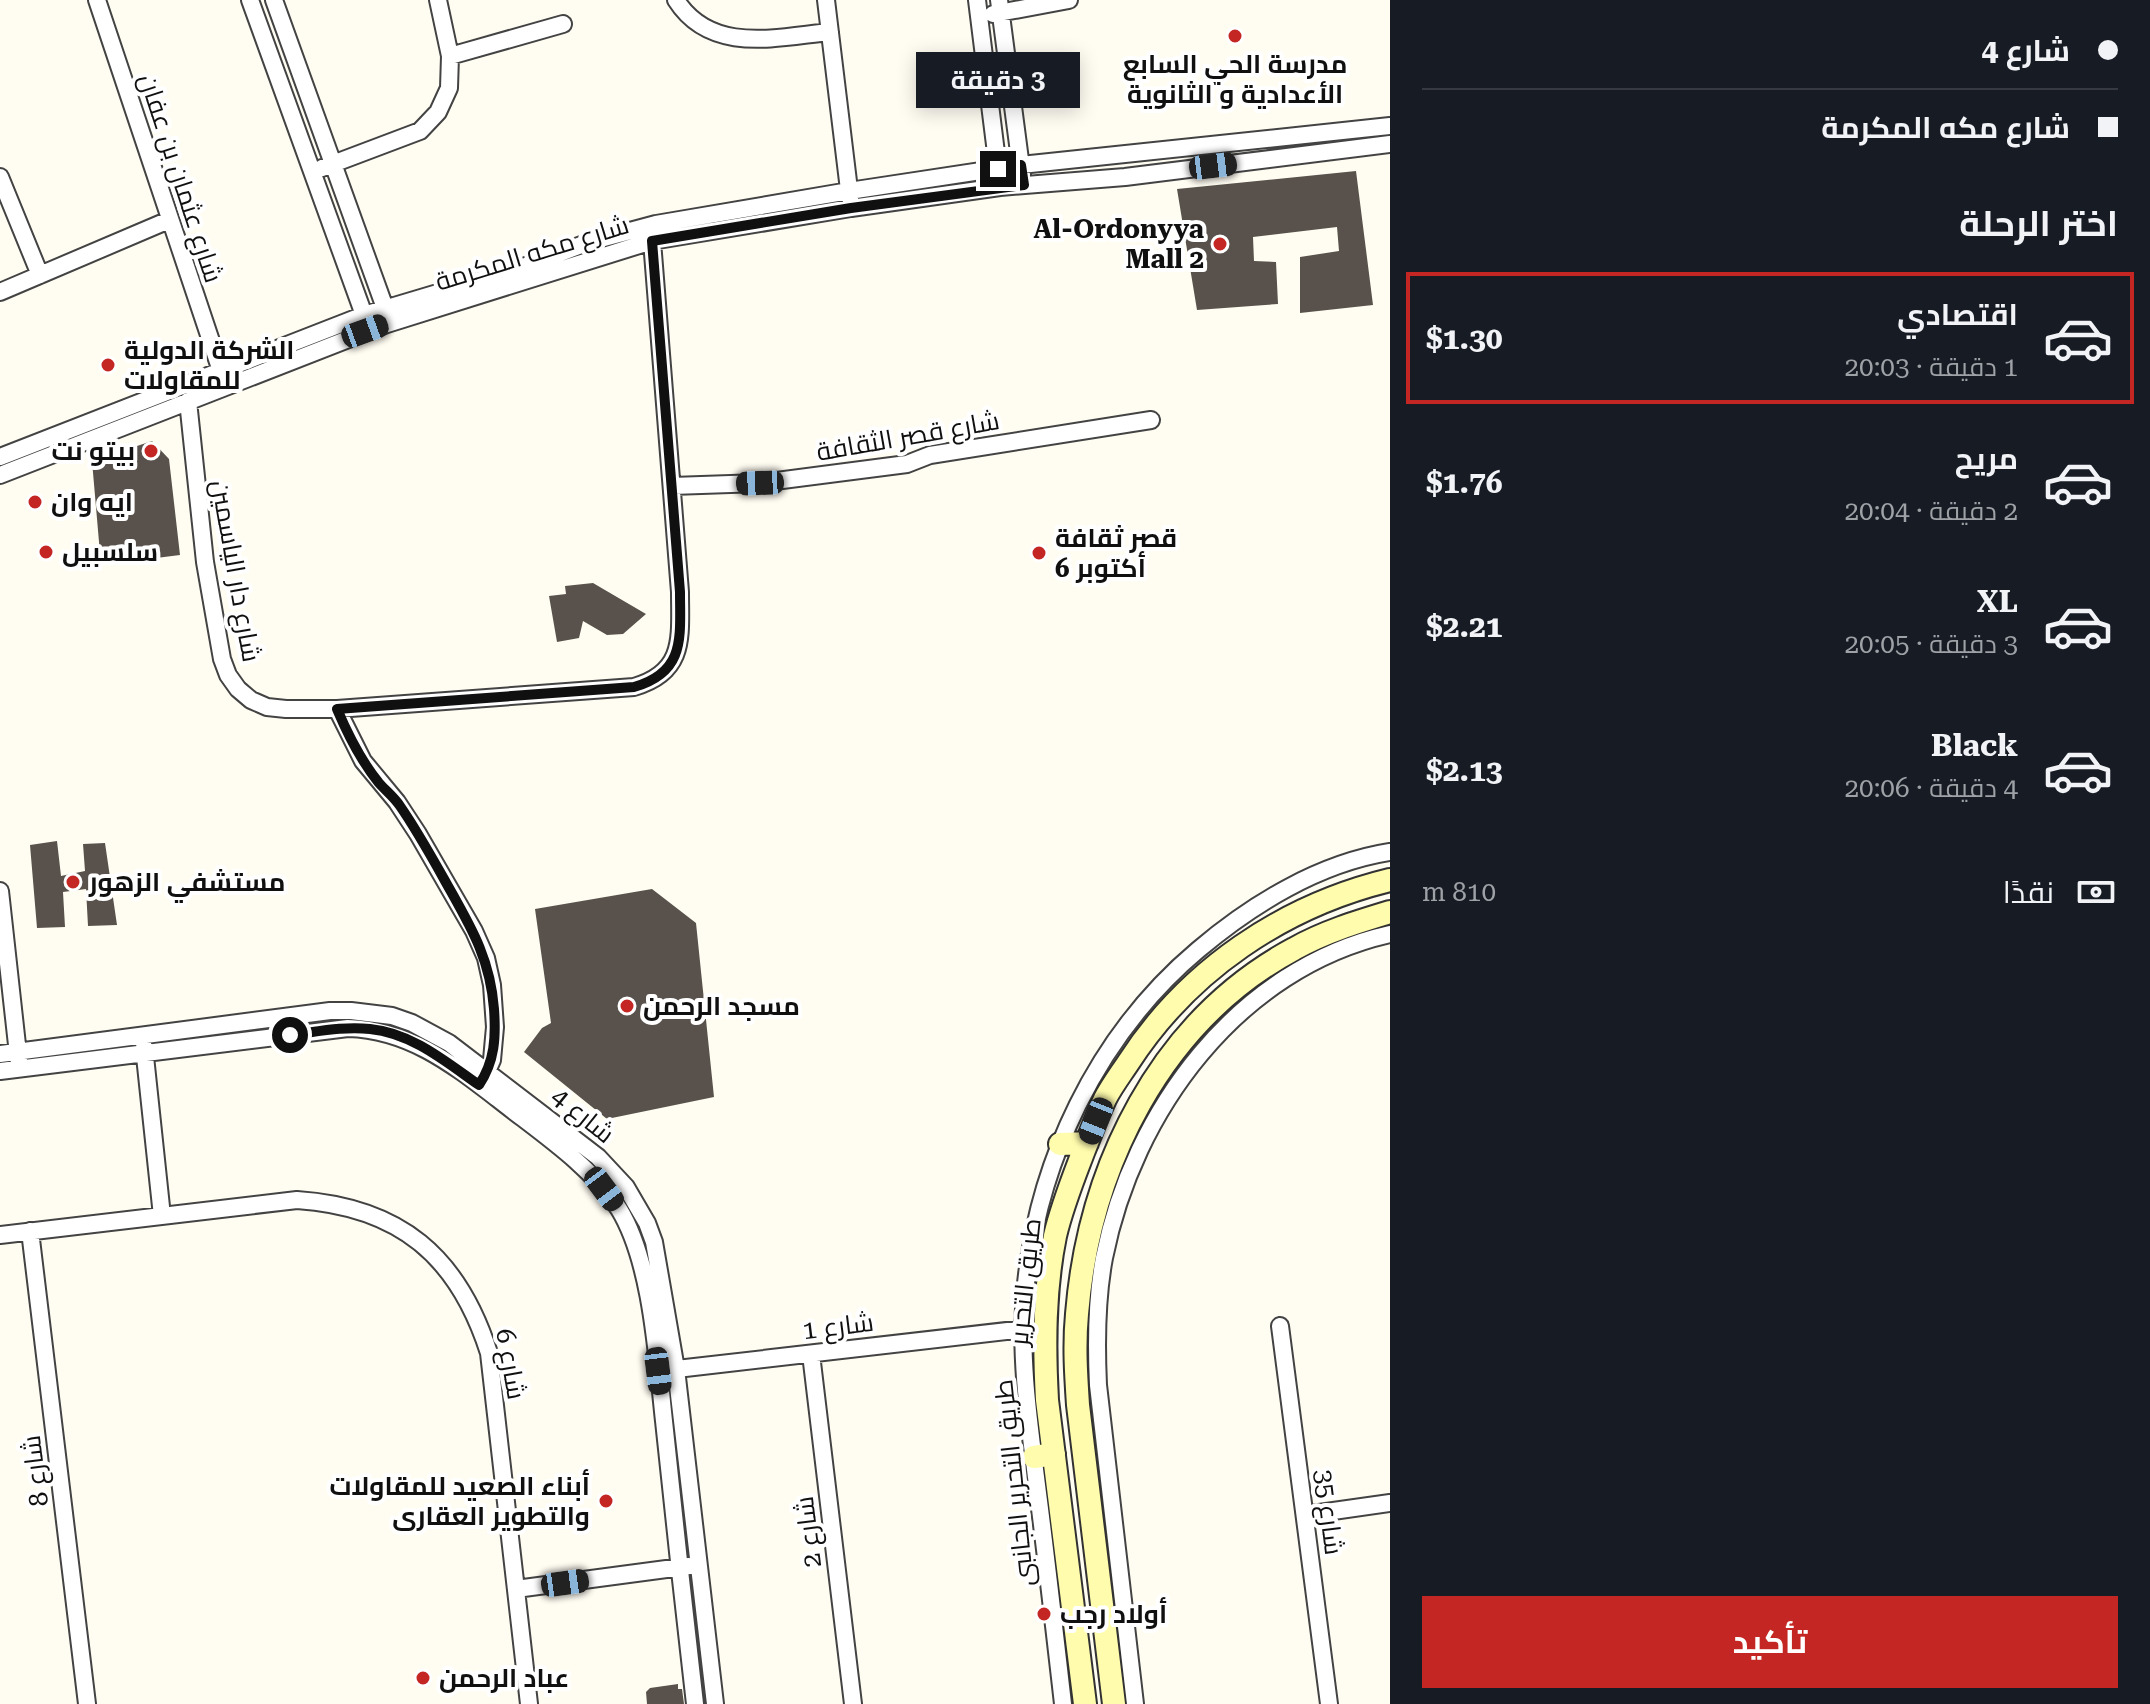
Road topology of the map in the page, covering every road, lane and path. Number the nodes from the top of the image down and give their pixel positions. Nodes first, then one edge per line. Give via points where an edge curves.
1 (97, 0) edge
2 (250, 0) edge
3 (274, 0) edge
4 (438, 0) edge
5 (676, 0) edge
6 (826, 0) edge
7 (1069, 0) edge
8 (1000, 6) edge
9 (978, 8) edge
10 (563, 24) dead end
11 (830, 32) junction
12 (450, 56) junction
13 (1390, 126) edge
14 (1390, 144) edge
15 (332, 164) junction
16 (1021, 165) junction
17 (998, 169) junction
18 (313, 171) junction
19 (0, 177) edge
20 (1024, 185) junction
21 (1000, 187) junction
22 (850, 199) junction
23 (169, 220) junction
24 (652, 241) junction
25 (40, 275) junction
26 (0, 292) edge
27 (385, 308) junction
28 (364, 315) junction
29 (221, 371) junction
30 (188, 401) junction
31 (1151, 420) dead end
32 (0, 457) edge
33 (0, 475) edge
34 (672, 486) junction
35 (337, 709) junction
36 (1390, 852) edge
37 (1390, 880) edge
38 (0, 891) edge
39 (1390, 912) edge
40 (1390, 934) edge
41 (143, 1034) junction
42 (0, 1054) edge
43 (145, 1054) junction
44 (19, 1060) junction
45 (0, 1071) edge
46 (484, 1078) junction
47 (1087, 1143) junction
48 (1060, 1144) junction
49 (162, 1216) junction
50 (30, 1231) junction
51 (0, 1235) edge
52 (1280, 1326) dead end
53 (1024, 1329) junction
54 (811, 1354) junction
55 (676, 1369) junction
56 (658, 1371) junction
57 (1044, 1456) junction
58 (1390, 1503) edge
59 (1305, 1515) junction
60 (698, 1565) junction
61 (680, 1567) junction
62 (516, 1589) junction
63 (87, 1704) edge
64 (529, 1704) edge
65 (695, 1704) edge
66 (715, 1704) edge
67 (853, 1704) edge
68 (1063, 1704) edge
69 (1085, 1704) edge
70 (1114, 1704) edge
71 (1135, 1704) edge
72 (1329, 1704) edge

1 - 23 street, شارع عثمان بن عفان
2 - 18 street
3 - 15 street
4 - 12 street
5 - 11 street via 697,22 740,40
6 - 11 street
7 - 8 street
8 - 9 street
8 - 16 street
9 - 17 street
10 - 12 street
11 - 22 street
12 - 15 street via 449,88 430,122 420,131
13 - 16 street, شارع مكه المكرمة
14 - 20 street, شارع مكه المكرمة
15 - 18 street
15 - 27 street
16 - 17 street, شارع مكه المكرمة
16 - 20 street
17 - 21 street
17 - 22 street, شارع مكه المكرمة
18 - 28 street
19 - 25 street
20 - 21 street, شارع مكه المكرمة
21 - 22 street, شارع مكه المكرمة
22 - 24 street, شارع مكه المكرمة
22 - 27 street, شارع مكه المكرمة via 697,216 624,232
23 - 25 street
23 - 29 street, شارع عثمان بن عفان
24 - 30 street, شارع مكه المكرمة via 387,324
24 - 34 street, شارع دار الياسمين
25 - 26 street
27 - 28 street, شارع مكه المكرمة
28 - 29 street, شارع مكه المكرمة
29 - 32 street, شارع مكه المكرمة
30 - 33 street, شارع مكه المكرمة
30 - 35 street, شارع دار الياسمين via 205,562 228,675 251,700 267,707
31 - 34 street, شارع قصر الثقافة via 930,455 907,464 760,483
34 - 35 street, شارع دار الياسمين via 680,630 679,646 663,674 634,687
35 - 46 street via 363,761 418,834 486,958 495,1027 492,1060
36 - 48 street, طريق التحرير الجانبى via 1336,866 1260,904 1184,961 1121,1032
37 - 47 street, طريق التحرير via 1355,888 1287,917 1197,981 1146,1035 1105,1098
38 - 44 street
39 - 70 street via 1292,949 1237,987 1191,1029 1159,1069 1115,1155 1082,1269 1076,1362
40 - 71 street via 1335,952 1293,974 1219,1032 1162,1106 1125,1184 1104,1258 1096,1335
41 - 43 street
41 - 44 street, شارع 4
41 - 46 street, شارع 4 via 330,1011 372,1012 431,1032
42 - 44 street, شارع 4
43 - 44 street, شارع 4
43 - 46 street, شارع 4 via 370,1029 413,1041
43 - 49 street
44 - 45 street, شارع 4
46 - 55 street, شارع 4 via 598,1157 626,1187 654,1242
46 - 56 street, شارع 4 via 588,1173 629,1226 643,1268
47 - 48 street
47 - 57 street, طريق التحرير via 1063,1202 1049,1276
48 - 53 street, طريق التحرير الجانبى via 1030,1249
49 - 50 street, شارع 6
49 - 62 street, شارع 6 via 297,1200 329,1202 404,1230 434,1254 459,1283 489,1353
50 - 51 street, شارع 6
50 - 63 street, شارع 8
52 - 59 street, شارع 35
53 - 54 street, شارع 1
53 - 57 street, طريق التحرير الجانبى
54 - 55 street, شارع 1
54 - 67 street, شارع 2
55 - 56 street, شارع 1
55 - 60 street, شارع 4
56 - 61 street, شارع 4
57 - 68 street, طريق التحرير الجانبى
57 - 69 street, طريق التحرير
58 - 59 street
59 - 72 street, شارع 35
60 - 61 street
60 - 66 street, شارع 4
61 - 62 street
61 - 65 street, شارع 4
62 - 64 street, شارع 6

